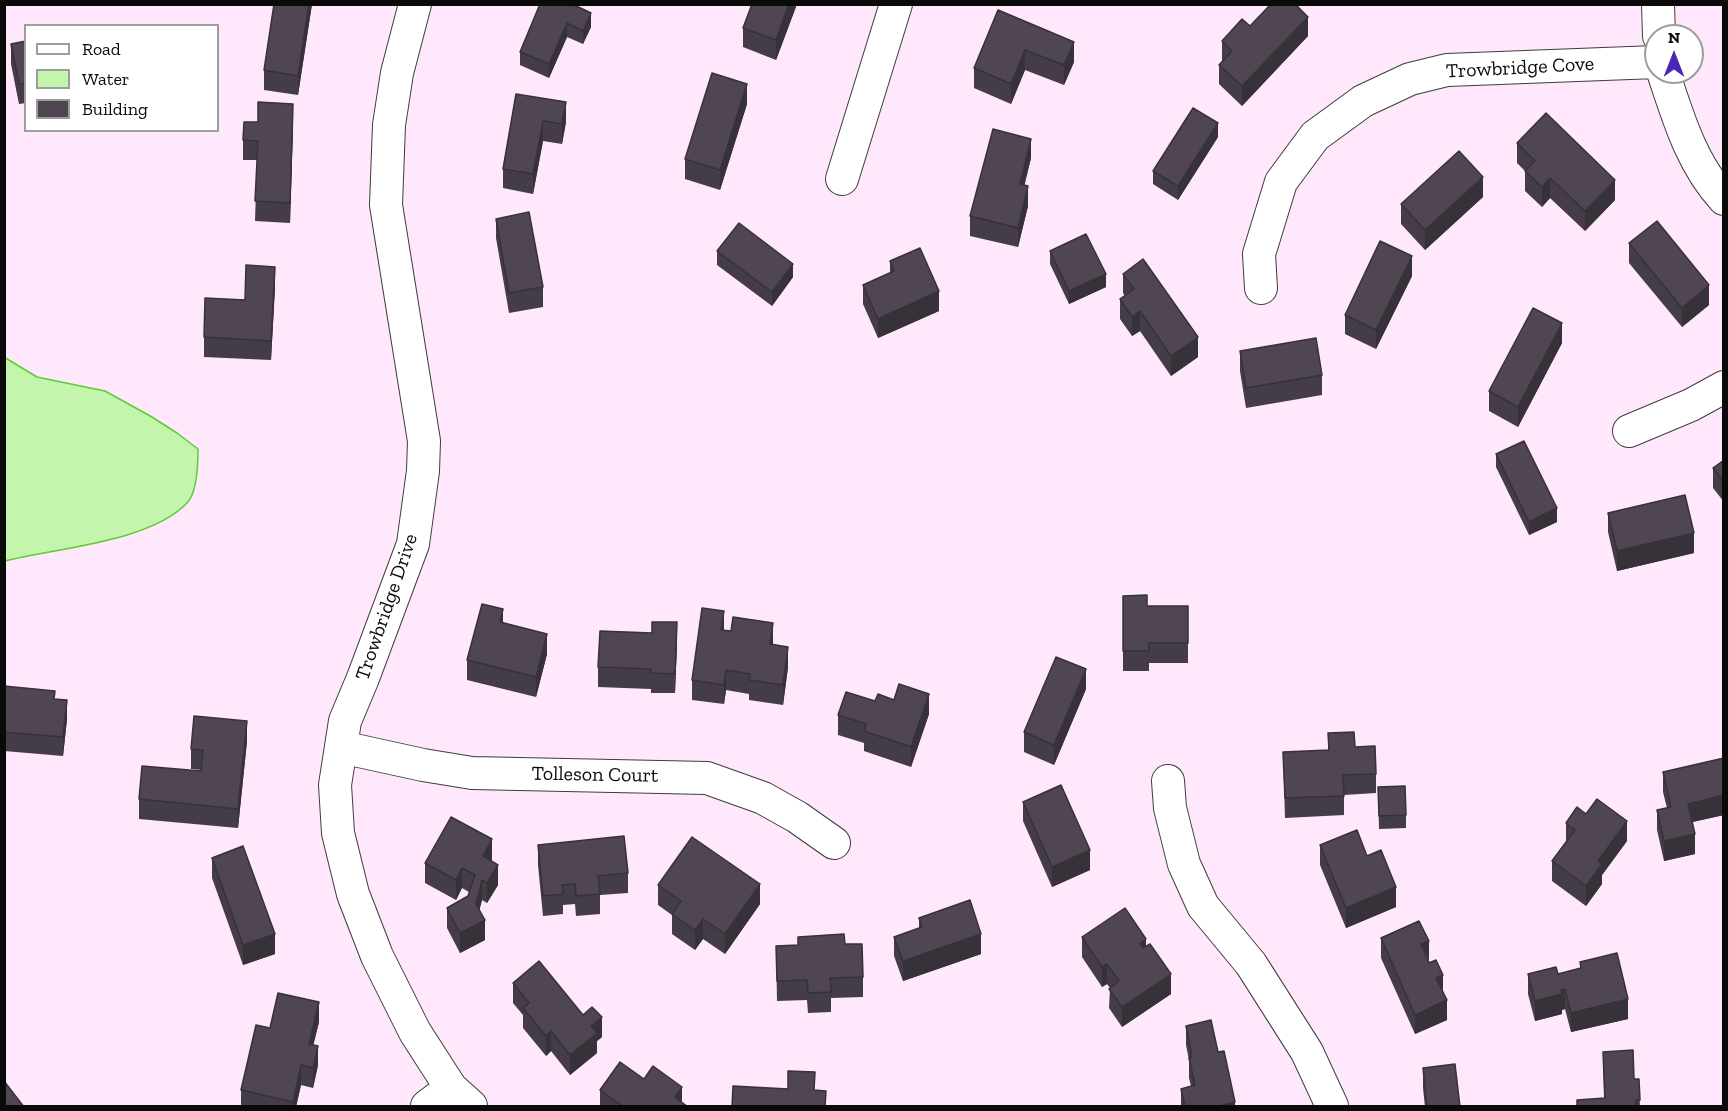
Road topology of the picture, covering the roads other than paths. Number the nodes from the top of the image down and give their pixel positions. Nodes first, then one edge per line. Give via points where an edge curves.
1 (415, 4) edge
2 (896, 4) edge
3 (1658, 4) edge
4 (1659, 24) edge
5 (1644, 62) edge
6 (1667, 84) edge
7 (842, 178) dead end
8 (1724, 199) edge
9 (1261, 288) dead end
10 (1724, 387) edge
11 (1629, 431) dead end
12 (342, 747) junction
13 (1168, 781) dead end
14 (834, 843) dead end
15 (461, 1097) edge
16 (427, 1107) edge
17 (1332, 1107) edge

1 - 12 street, Trowbridge Drive via 397,73 389,125 386,205 424,441 423,471 413,544 345,721
2 - 7 street
3 - 4 street
5 - 9 street, Trowbridge Cove via 1447,70 1410,79 1363,101 1316,136 1281,182 1259,255
6 - 8 street via 1684,136 1711,185
10 - 11 street
12 - 14 street, Tolleson Court via 472,773 707,778 763,798
12 - 15 street, Trowbridge Drive via 335,785 338,824 353,894 377,956 415,1032
13 - 17 street via 1170,808 1184,864 1203,906 1251,964 1307,1052
15 - 16 street

